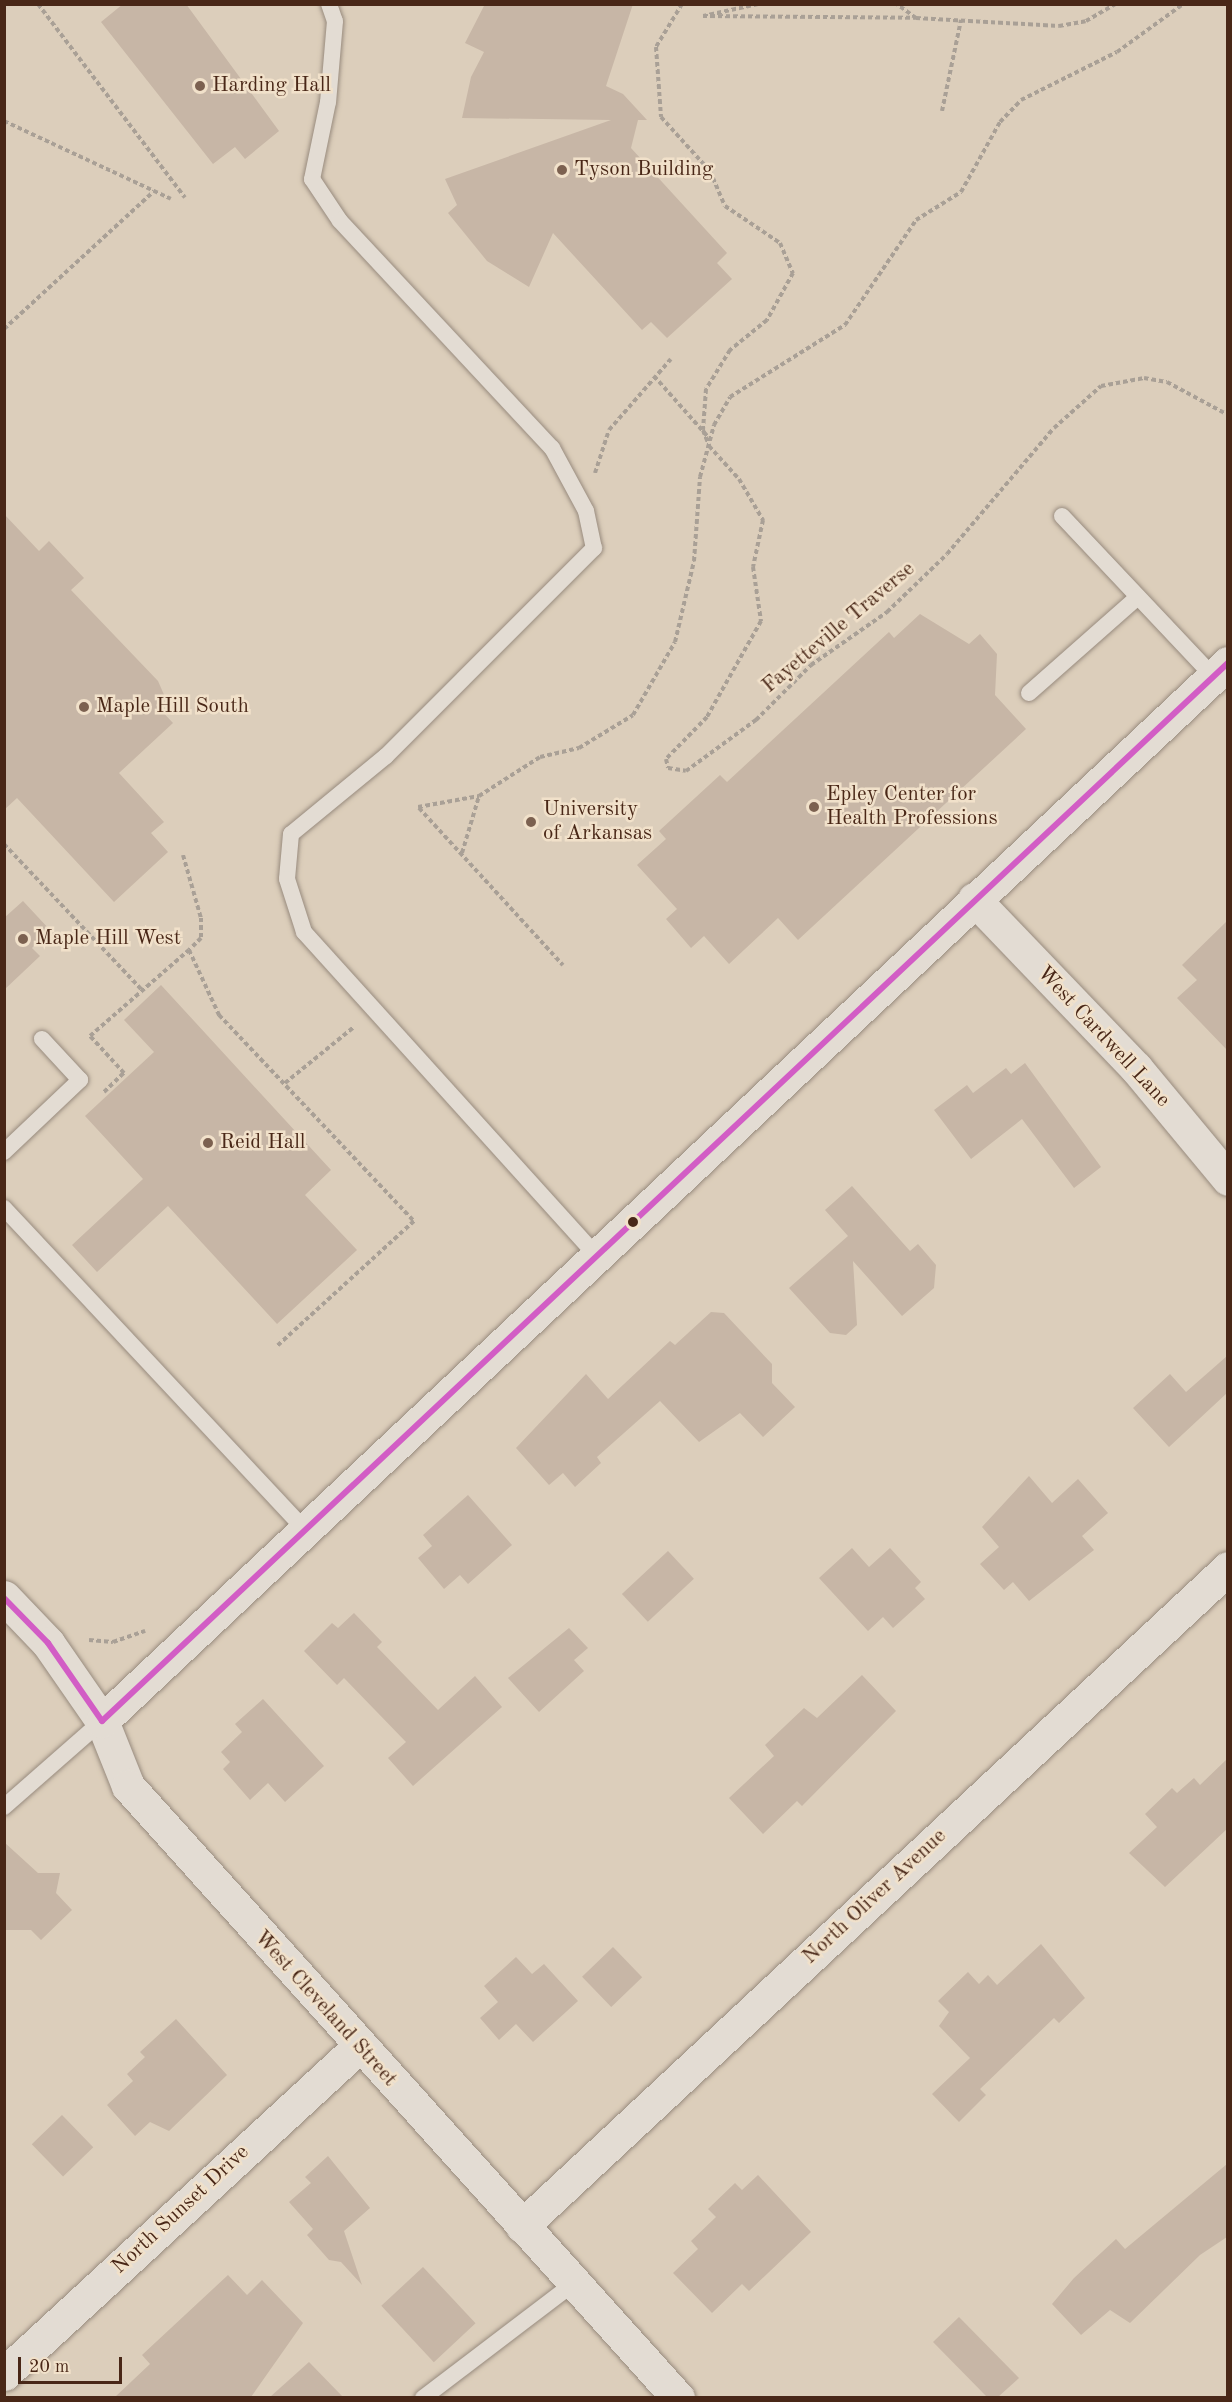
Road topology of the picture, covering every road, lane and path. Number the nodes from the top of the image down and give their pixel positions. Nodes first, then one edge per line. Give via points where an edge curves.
1 (38, 4) edge
2 (329, 4) edge
3 (682, 4) edge
4 (758, 4) edge
5 (897, 4) edge
6 (1116, 4) edge
7 (1183, 4) edge
8 (916, 18) junction
9 (962, 20) junction
10 (942, 111) dead end
11 (4, 121) edge
12 (154, 191) junction
13 (185, 198) dead end
14 (171, 199) dead end
15 (4, 329) edge
16 (671, 359) dead end
17 (654, 376) junction
18 (1227, 415) edge
19 (703, 430) junction
20 (710, 439) junction
21 (709, 446) junction
22 (595, 473) dead end
23 (1062, 516) dead end
24 (1138, 597) junction
25 (1220, 669) edge
26 (1029, 693) dead end
27 (479, 796) junction
28 (4, 844) edge
29 (461, 854) junction
30 (183, 855) dead end
31 (974, 899) junction
32 (189, 950) junction
33 (563, 965) dead end
34 (143, 991) junction
35 (350, 1031) dead end
36 (42, 1039) dead end
37 (285, 1083) junction
38 (100, 1097) dead end
39 (4, 1152) edge
40 (1227, 1179) edge
41 (4, 1208) edge
42 (596, 1255) junction
43 (276, 1347) dead end
44 (305, 1530) junction
45 (1227, 1568) edge
46 (4, 1597) edge
47 (151, 1627) dead end
48 (84, 1640) dead end
49 (102, 1721) junction
50 (4, 1807) edge
51 (358, 2047) junction
52 (522, 2226) junction
53 (574, 2283) junction
54 (4, 2374) edge
55 (423, 2397) edge
56 (678, 2397) edge

1 - 13 path
2 - 42 lane via 335,21 328,102 312,178 340,220 552,448 586,511 594,548 386,756 291,834 286,879 304,932
3 - 19 path, Fayetteville Traverse via 656,47 661,117 710,171 725,206 780,243 793,273 767,320 720,363 706,389
4 - 8 path via 703,16
5 - 8 path
6 - 9 path via 1086,21 1059,26
7 - 20 path via 1117,52 1021,100 1000,122 961,192 916,220 845,325 730,397
8 - 9 path
9 - 10 path
11 - 12 path
12 - 14 path
12 - 15 path
16 - 17 path
17 - 19 path
17 - 22 path via 609,430
18 - 21 path, Fayetteville Traverse via 1167,382 1144,378 1101,386 1076,405 947,554 887,612 811,665 756,720 678,774 668,768 666,759 707,717 761,621 753,567 763,520 739,479
19 - 20 path
19 - 21 path, Fayetteville Traverse
20 - 21 path
21 - 27 path via 685,604 662,670 633,715 579,748 540,756
23 - 24 lane
24 - 25 lane
24 - 26 lane
25 - 31 street
27 - 29 path
27 - 29 path via 418,807
28 - 34 path
29 - 33 path
30 - 32 path via 201,918 201,938
31 - 40 street, West Cardwell Lane via 1136,1068
31 - 42 street
32 - 34 path
32 - 37 path via 219,1015
34 - 38 path via 90,1036 124,1073
35 - 37 path
36 - 39 lane via 80,1080
37 - 43 path via 414,1221
41 - 44 lane
42 - 44 street
44 - 49 street
45 - 52 street, North Oliver Avenue
46 - 49 street, West Cleveland Street via 48,1643
47 - 48 path via 124,1640
49 - 50 lane
49 - 51 street, West Cleveland Street via 128,1786
51 - 52 street, West Cleveland Street
51 - 54 street, North Sunset Drive
52 - 53 street, West Cleveland Street
53 - 55 lane
53 - 56 street, West Cleveland Street

